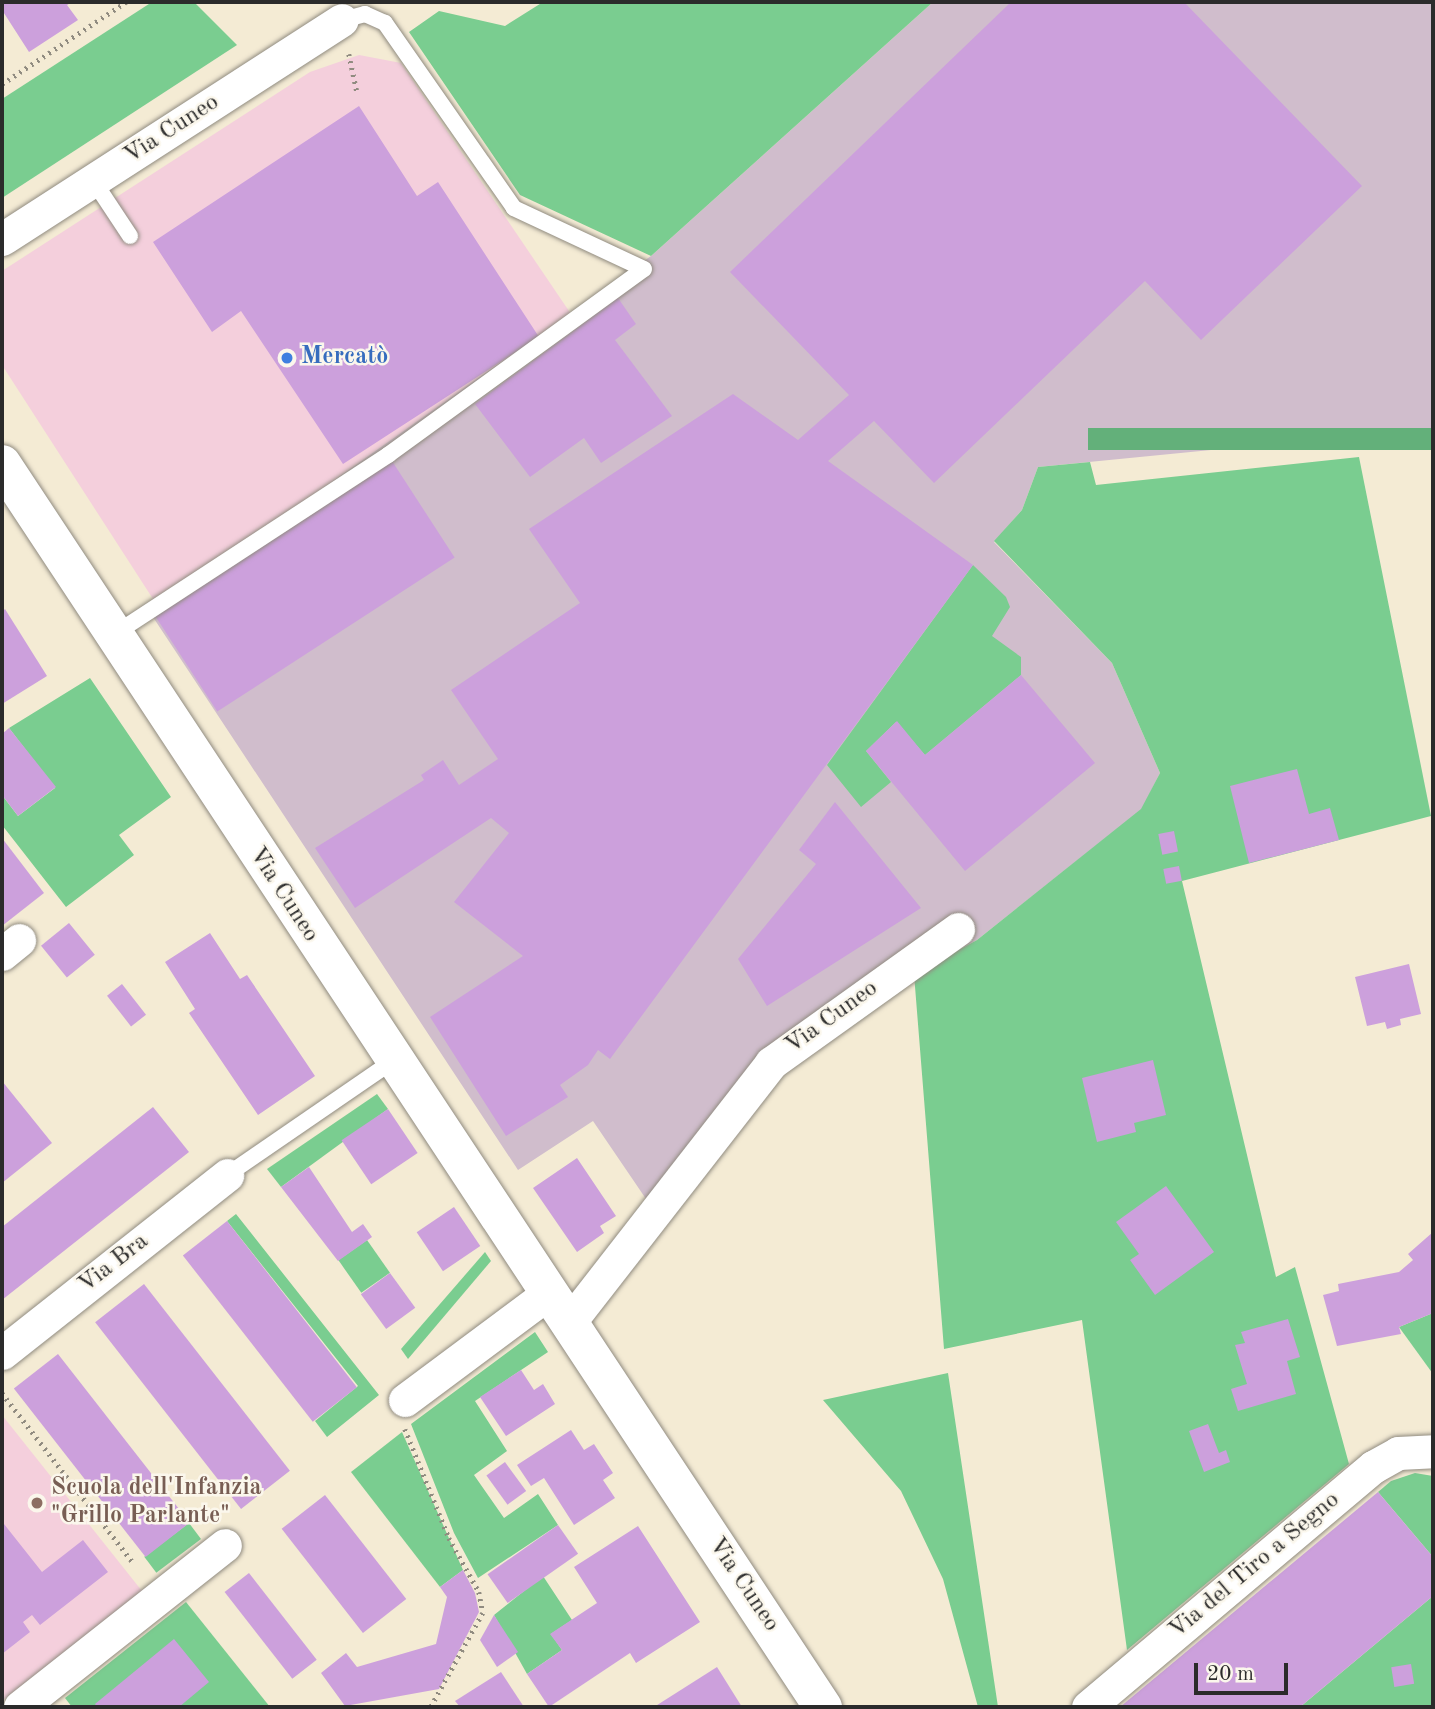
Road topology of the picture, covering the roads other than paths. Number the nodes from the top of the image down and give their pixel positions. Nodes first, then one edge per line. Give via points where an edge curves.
1 (342, 20) joint
2 (93, 180) junction
3 (130, 236) dead end
4 (2, 239) edge
5 (2, 464) edge
6 (112, 635) junction
7 (958, 929) dead end
8 (393, 1061) junction
9 (227, 1175) joint
10 (557, 1309) junction
11 (2, 1353) edge
12 (405, 1400) road end
13 (1433, 1451) edge
14 (225, 1545) dead end
15 (20, 1707) edge
16 (823, 1707) edge
17 (1088, 1707) edge

1 - 2 street, Via Cuneo
1 - 6 lane via 365,14 385,23 514,208 644,269 388,455
2 - 3 lane
2 - 4 street, Via Cuneo
5 - 6 main road, Via Cuneo
6 - 8 main road, Via Cuneo
7 - 10 street, Via Cuneo via 771,1063
8 - 9 lane
8 - 10 main road, Via Cuneo
9 - 11 street, Via Bra
10 - 12 street
10 - 16 main road, Via Cuneo
13 - 17 street, Via del Tiro a Segno via 1398,1453 1373,1467
14 - 15 street

